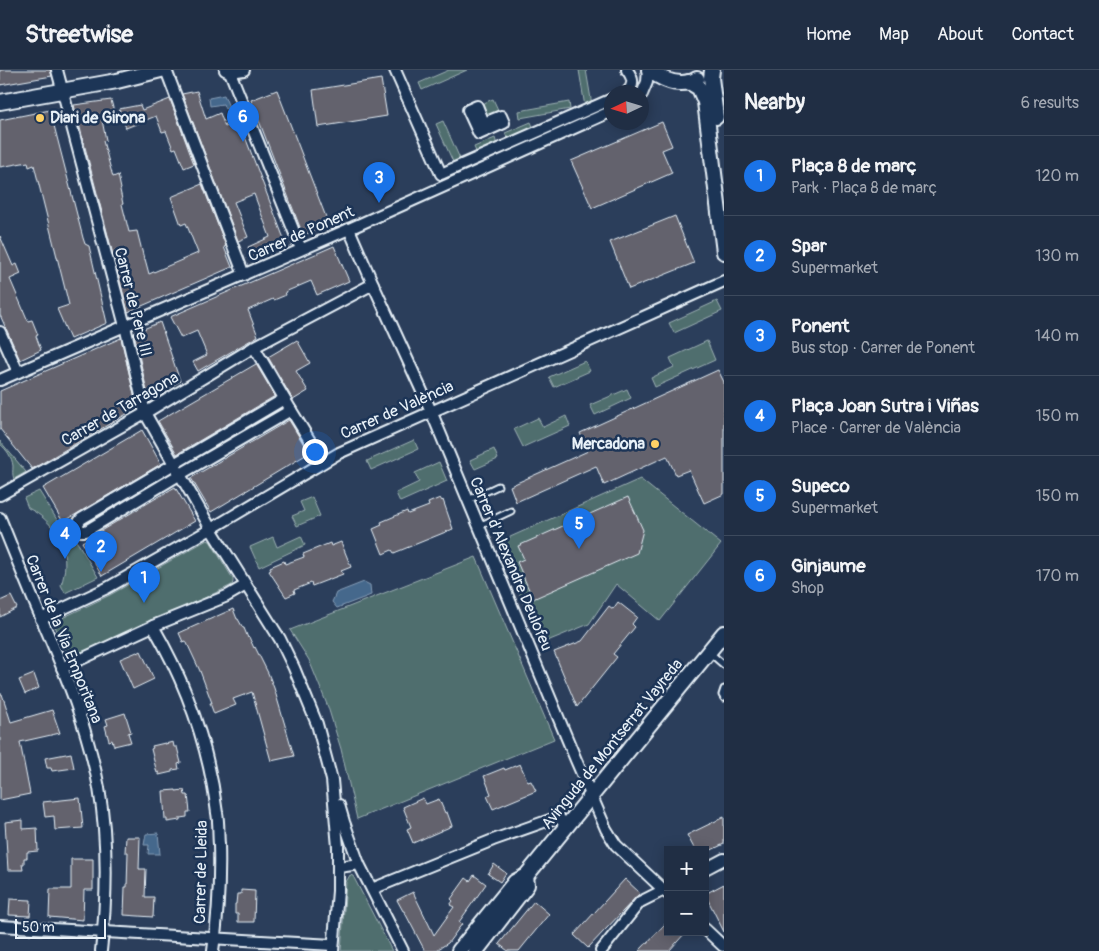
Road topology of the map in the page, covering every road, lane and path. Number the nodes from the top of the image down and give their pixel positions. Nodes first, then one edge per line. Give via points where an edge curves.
1 (57, 70) edge
2 (161, 70) edge
3 (166, 70) edge
4 (244, 70) edge
5 (395, 70) edge
6 (627, 70) edge
7 (648, 70) edge
8 (711, 70) edge
9 (227, 71) edge
10 (690, 82) junction
11 (632, 85) edge
12 (646, 85) edge
13 (62, 90) junction
14 (0, 102) edge
15 (604, 102) edge
16 (604, 115) edge
17 (724, 190) edge
18 (349, 229) junction
19 (301, 249) junction
20 (724, 252) edge
21 (244, 275) junction
22 (724, 281) edge
23 (373, 284) junction
24 (125, 326) junction
25 (1, 335) edge
26 (254, 347) junction
27 (18, 372) junction
28 (0, 380) edge
29 (284, 399) junction
30 (291, 410) junction
31 (431, 411) junction
32 (145, 413) junction
33 (323, 462) junction
34 (173, 464) junction
35 (179, 475) junction
36 (498, 486) dead end
37 (0, 495) edge
38 (468, 500) junction
39 (511, 511) dead end
40 (0, 518) edge
41 (479, 526) junction
42 (211, 529) junction
43 (246, 585) junction
44 (41, 619) junction
45 (153, 626) junction
46 (724, 633) edge
47 (709, 652) junction
48 (724, 665) edge
49 (62, 668) junction
50 (724, 689) edge
51 (724, 698) edge
52 (332, 780) junction
53 (592, 797) junction
54 (568, 827) junction
55 (724, 859) edge
56 (359, 864) junction
57 (339, 867) junction
58 (709, 867) edge
59 (526, 876) junction
60 (664, 888) edge
61 (372, 889) junction
62 (664, 891) edge
63 (0, 926) edge
64 (102, 931) junction
65 (709, 933) edge
66 (215, 938) junction
67 (723, 945) edge
68 (333, 948) edge
69 (101, 951) edge
70 (213, 951) edge
71 (403, 951) edge
72 (459, 951) edge
73 (476, 951) edge
74 (601, 951) edge
75 (713, 951) edge

1 - 13 street, Carrer de Pere III
2 - 13 street
3 - 21 street
4 - 9 street
5 - 15 street via 440,174
6 - 11 street via 632,77
7 - 10 street via 661,78
7 - 12 street
8 - 10 street
8 - 17 street
9 - 19 street
10 - 20 street via 699,88 705,102
13 - 14 street
13 - 24 street, Carrer de Pere III
16 - 18 street, Carrer de Ponent
18 - 19 street, Carrer de Ponent
18 - 23 street, Carrer d'Alexandre Deulofeu
19 - 21 street, Carrer de Ponent
21 - 24 street, Carrer de Ponent
22 - 31 street, Carrer de València
23 - 26 street, Carrer de Tarragona
23 - 31 street, Carrer d'Alexandre Deulofeu
24 - 27 street, Carrer de Ponent
24 - 32 street, Carrer de Pere III
25 - 27 street
26 - 29 street
26 - 32 street, Carrer de Tarragona
27 - 28 street, Carrer de Ponent
29 - 30 street
29 - 34 street
30 - 33 street
30 - 35 street
31 - 33 street, Carrer de València
31 - 38 street, Carrer d'Alexandre Deulofeu
32 - 34 street, Carrer de Pere III
32 - 37 street, Carrer de Tarragona
33 - 42 street, Carrer de València
34 - 35 street, Carrer de Pere III
34 - 35 street via 81,519 77,525 86,532
35 - 42 street, Carrer de Pere III
36 - 38 lane
38 - 41 street, Carrer d'Alexandre Deulofeu
39 - 41 lane
40 - 44 street, Carrer de la Via Emporitana
41 - 53 street, Carrer d'Alexandre Deulofeu
42 - 43 street, Carrer de Pere III
42 - 44 street, Carrer de València via 107,588
43 - 45 street via 228,596
43 - 52 street, Carrer de Pere III via 294,668 317,724
44 - 49 street, Carrer de la Via Emporitana
45 - 49 street
45 - 66 street, Carrer de Lleida via 187,695 208,762 218,814 220,870
46 - 47 street, Avinguda de Montserrat Vayreda
47 - 48 lane
47 - 53 street, Avinguda de Montserrat Vayreda
49 - 64 street, Carrer de la Via Emporitana via 88,738 99,788 105,832
50 - 51 lane
52 - 56 street
52 - 57 street
53 - 54 street, Avinguda de Montserrat Vayreda
53 - 60 street, Carrer d'Alexandre Deulofeu via 616,845
54 - 59 street, Avinguda de Montserrat Vayreda
54 - 61 street via 558,817
55 - 58 street
56 - 57 street
56 - 61 street
57 - 68 street
59 - 72 street, Avinguda de Montserrat Vayreda via 515,882
59 - 73 street, Avinguda de Montserrat Vayreda via 527,885
61 - 71 street
62 - 74 street via 640,902
63 - 64 street
64 - 66 street
64 - 69 street, Carrer de la Via Emporitana
65 - 67 street
66 - 68 street
66 - 70 street, Carrer de Lleida
67 - 75 street

